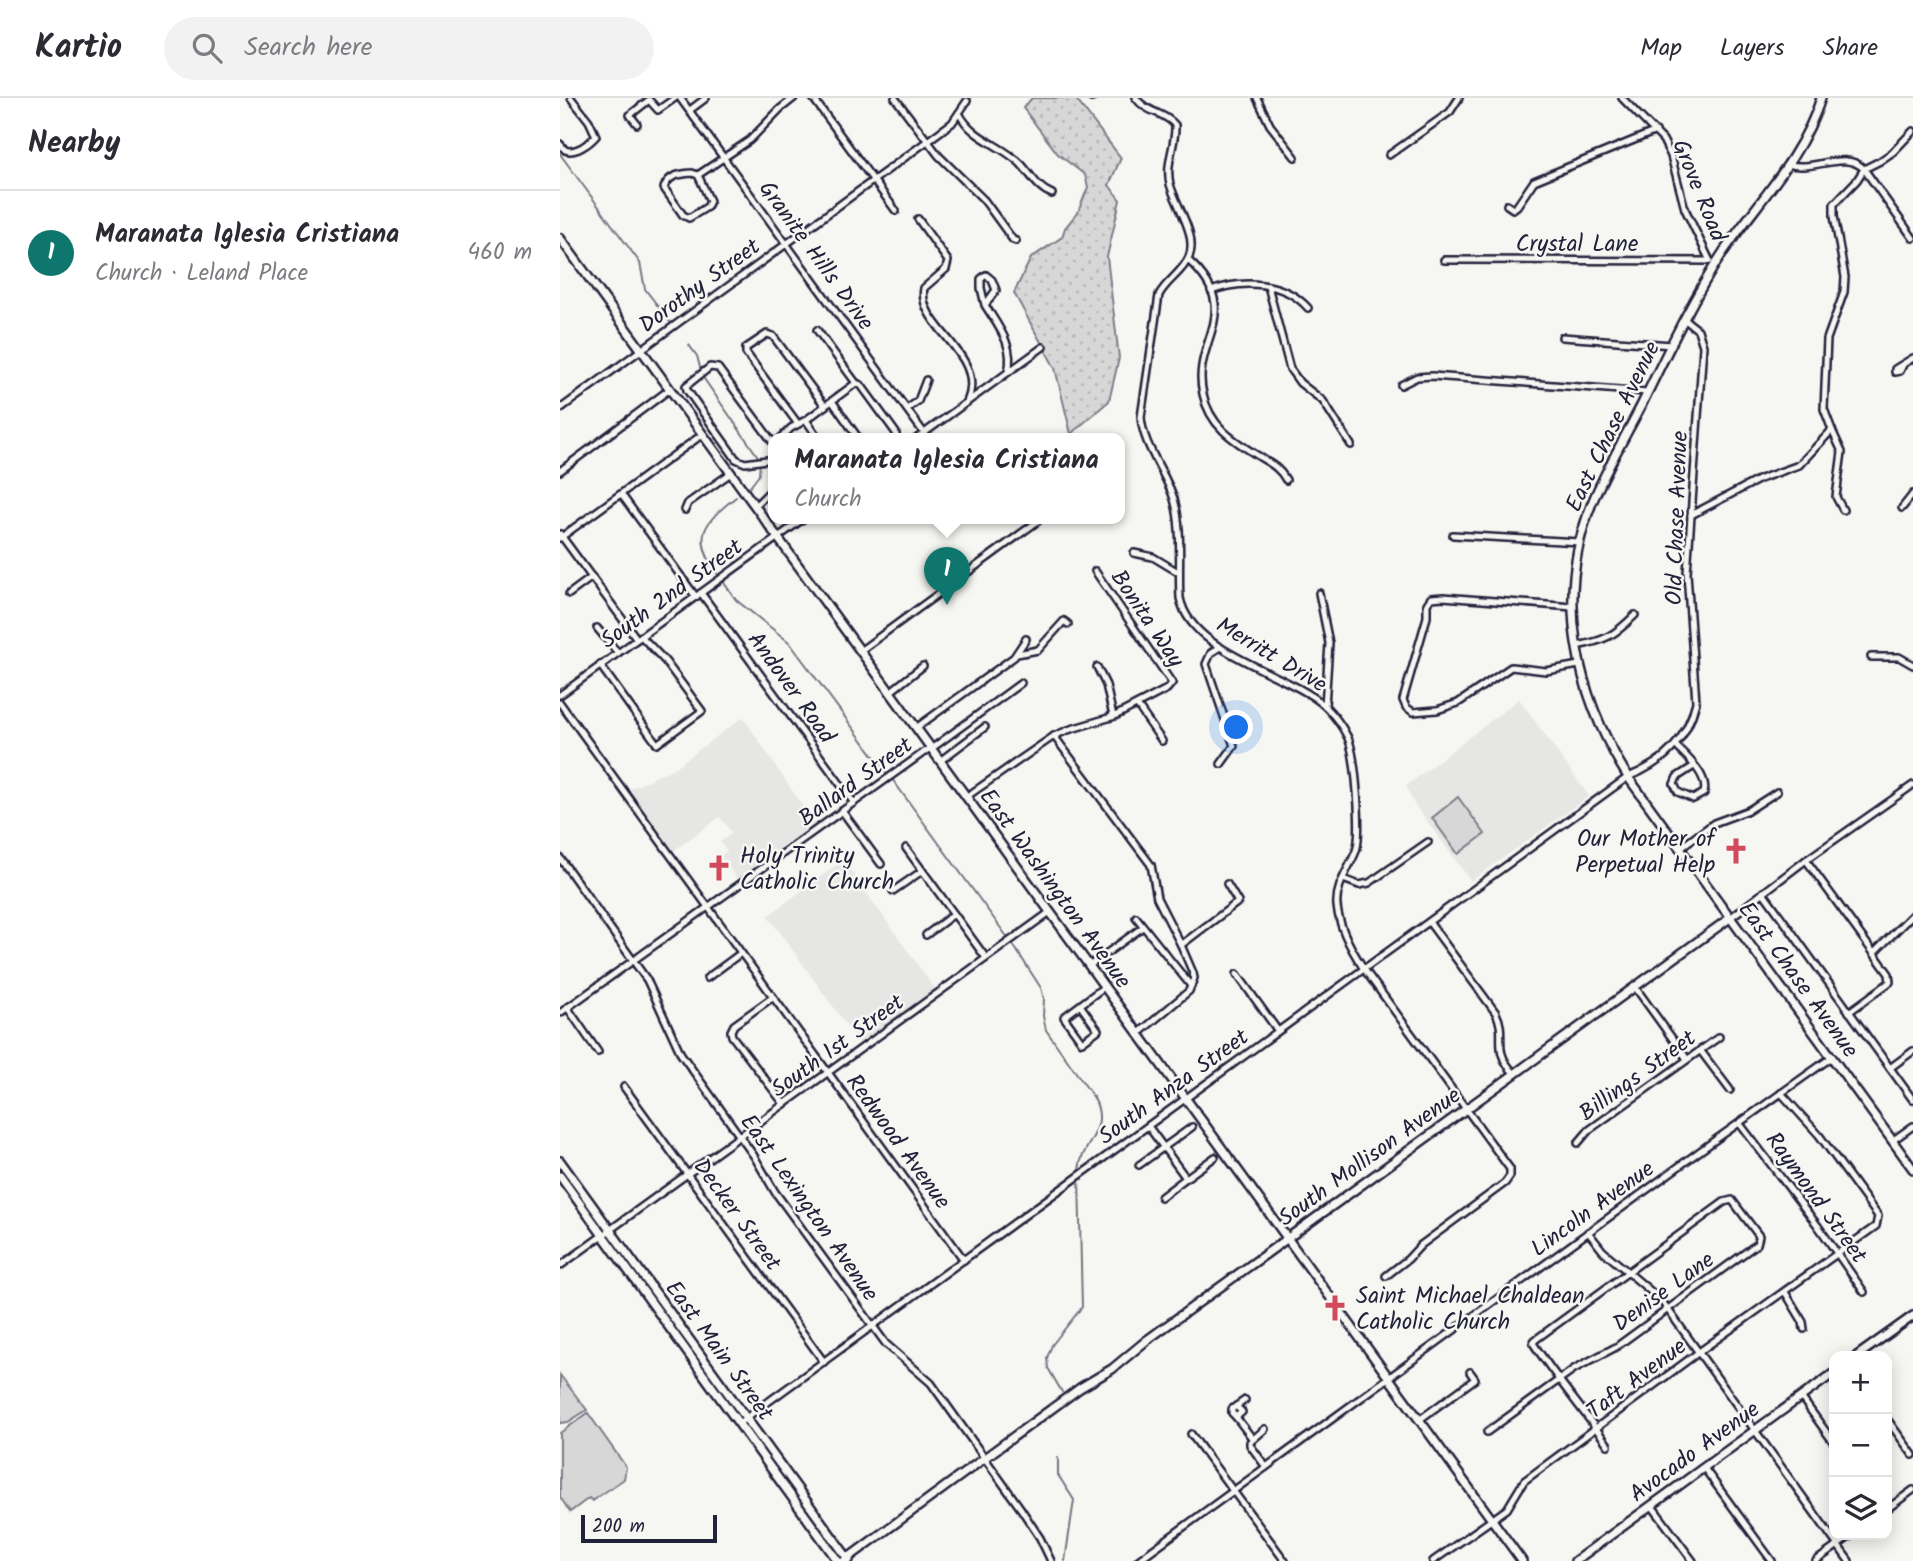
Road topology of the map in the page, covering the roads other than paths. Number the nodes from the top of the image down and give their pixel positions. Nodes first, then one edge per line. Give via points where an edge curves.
1 (571, 98) edge
2 (675, 98) edge
3 (680, 98) edge
4 (706, 98) edge
5 (794, 98) edge
6 (813, 98) edge
7 (895, 98) edge
8 (1136, 98) edge
9 (1257, 98) edge
10 (1459, 98) edge
11 (1622, 98) edge
12 (1821, 98) edge
13 (967, 101) dead end
14 (690, 110) junction
15 (959, 113) junction
16 (637, 124) dead end
17 (1656, 131) junction
18 (1913, 131) edge
19 (927, 141) junction
20 (560, 144) edge
21 (1389, 155) dead end
22 (1295, 156) dead end
23 (724, 157) junction
24 (1788, 164) junction
25 (1864, 169) junction
26 (698, 175) junction
27 (873, 180) junction
28 (1052, 194) dead end
29 (1507, 205) dead end
30 (896, 211) dead end
31 (918, 219) dead end
32 (560, 238) edge
33 (1913, 238) edge
34 (1016, 240) dead end
35 (786, 243) junction
36 (1188, 260) junction
37 (1444, 260) dead end
38 (1712, 264) junction
39 (1268, 286) junction
40 (1210, 291) junction
41 (985, 305) junction
42 (1308, 308) dead end
43 (1684, 319) junction
44 (817, 330) dead end
45 (1562, 337) dead end
46 (1672, 345) junction
47 (1043, 347) dead end
48 (640, 349) junction
49 (1913, 358) edge
50 (1903, 365) dead end
51 (1008, 372) junction
52 (926, 380) dead end
53 (856, 383) junction
54 (1401, 385) dead end
55 (670, 389) junction
56 (1647, 392) junction
57 (831, 401) junction
58 (967, 402) junction
59 (825, 406) junction
60 (560, 409) edge
61 (907, 409) junction
62 (806, 420) junction
63 (798, 424) junction
64 (1832, 430) junction
65 (784, 433) edge
66 (815, 433) edge
67 (855, 433) edge
68 (896, 433) edge
69 (924, 433) joint
70 (703, 434) junction
71 (768, 435) edge
72 (1351, 445) dead end
73 (768, 460) edge
74 (560, 471) edge
75 (731, 473) junction
76 (1286, 480) dead end
77 (621, 494) junction
78 (1913, 494) edge
79 (768, 495) edge
80 (755, 506) junction
81 (1902, 508) dead end
82 (685, 510) dead end
83 (1843, 510) dead end
84 (1691, 515) junction
85 (796, 524) edge
86 (1034, 524) edge
87 (1454, 535) dead end
88 (561, 536) edge
89 (777, 537) junction
90 (1580, 542) junction
91 (1133, 553) dead end
92 (1095, 572) dead end
93 (1179, 572) junction
94 (592, 577) junction
95 (1319, 593) dead end
96 (569, 594) dead end
97 (699, 595) junction
98 (1573, 607) junction
99 (1635, 615) dead end
100 (1068, 624) dead end
101 (597, 628) dead end
102 (639, 638) junction
103 (1027, 639) dead end
104 (1576, 646) junction
105 (1220, 647) junction
106 (860, 651) junction
107 (618, 653) junction
108 (1016, 655) junction
109 (1871, 657) dead end
110 (600, 665) junction
111 (1579, 665) junction
112 (1913, 665) edge
113 (923, 666) dead end
114 (1097, 667) dead end
115 (1021, 683) dead end
116 (890, 692) junction
117 (560, 695) edge
118 (560, 703) edge
119 (1137, 705) junction
120 (1325, 706) junction
121 (1113, 716) junction
122 (985, 727) dead end
123 (916, 728) junction
124 (1054, 736) junction
125 (1162, 741) dead end
126 (1676, 746) junction
127 (931, 748) junction
128 (940, 761) junction
129 (1221, 764) dead end
130 (1694, 766) junction
131 (1628, 777) junction
132 (1913, 785) edge
133 (1777, 792) dead end
134 (966, 797) junction
135 (854, 803) junction
136 (842, 811) junction
137 (1428, 842) dead end
138 (906, 848) dead end
139 (1679, 848) junction
140 (560, 858) edge
141 (1806, 860) junction
142 (881, 864) dead end
143 (922, 871) junction
144 (1343, 879) junction
145 (1227, 884) dead end
146 (893, 891) dead end
147 (1763, 892) junction
148 (709, 908) junction
149 (1050, 912) junction
150 (954, 914) junction
151 (1913, 914) edge
152 (1136, 917) dead end
153 (1730, 918) junction
154 (1429, 922) junction
155 (1143, 927) junction
156 (926, 935) dead end
157 (1181, 945) junction
158 (741, 953) junction
159 (1874, 953) junction
160 (986, 958) junction
161 (635, 960) junction
162 (1089, 965) junction
163 (1364, 969) junction
164 (1237, 974) dead end
165 (707, 978) dead end
166 (1191, 986) junction
167 (1104, 987) junction
168 (1635, 987) junction
169 (773, 997) junction
170 (1080, 1005) junction
171 (567, 1007) junction
172 (1849, 1012) junction
173 (560, 1013) edge
174 (1278, 1031) junction
175 (1139, 1033) junction
176 (1719, 1037) dead end
177 (1700, 1050) junction
178 (1913, 1051) edge
179 (598, 1052) dead end
180 (1832, 1057) junction
181 (1687, 1059) junction
182 (1890, 1068) junction
183 (828, 1073) junction
184 (1515, 1074) junction
185 (624, 1087) dead end
186 (1730, 1090) dead end
187 (1781, 1093) junction
188 (1186, 1098) junction
189 (1913, 1100) edge
190 (784, 1104) junction
191 (1467, 1109) junction
192 (1740, 1124) junction
193 (1148, 1126) junction
194 (1913, 1126) edge
195 (1192, 1127) dead end
196 (740, 1137) junction
197 (1892, 1141) junction
198 (1578, 1143) dead end
199 (1164, 1148) junction
200 (1215, 1157) dead end
201 (560, 1161) edge
202 (1139, 1166) dead end
203 (1913, 1169) edge
204 (687, 1174) junction
205 (560, 1176) edge
206 (1186, 1178) junction
207 (1161, 1197) dead end
208 (1588, 1232) junction
209 (606, 1233) junction
210 (1288, 1239) junction
211 (1838, 1254) junction
212 (964, 1260) junction
213 (560, 1266) edge
214 (1628, 1272) junction
215 (1386, 1276) dead end
216 (1785, 1292) junction
217 (1864, 1292) dead end
218 (1669, 1310) junction
219 (1913, 1316) edge
220 (872, 1326) junction
221 (1804, 1329) dead end
222 (1864, 1351) edge
223 (1699, 1352) junction
224 (824, 1362) junction
225 (1469, 1372) dead end
226 (1388, 1377) junction
227 (1829, 1377) edge
228 (1560, 1379) junction
229 (1801, 1397) junction
230 (1245, 1401) dead end
231 (743, 1420) junction
232 (1419, 1420) junction
233 (1892, 1426) edge
234 (1265, 1429) dead end
235 (1597, 1429) junction
236 (1754, 1431) junction
237 (1487, 1432) dead end
238 (1191, 1434) dead end
239 (1829, 1436) edge
240 (1252, 1438) junction
241 (1608, 1445) dead end
242 (1913, 1455) edge
243 (984, 1458) junction
244 (1266, 1466) junction
245 (1704, 1468) junction
246 (1913, 1490) edge
247 (1233, 1491) junction
248 (1892, 1505) edge
249 (1652, 1506) junction
250 (1492, 1520) junction
251 (1844, 1540) edge
252 (1837, 1545) junction
253 (847, 1560) edge
254 (838, 1561) edge
255 (1051, 1561) edge
256 (1137, 1561) edge
257 (1285, 1561) edge
258 (1433, 1561) edge
259 (1522, 1561) edge
260 (1575, 1561) edge
261 (1693, 1561) edge
262 (1772, 1561) edge
263 (1816, 1561) edge
264 (1849, 1561) edge

1 - 20 street via 596,136 572,152
2 - 16 street via 658,110 649,100 630,115
3 - 14 street, Granite Hills Drive
4 - 14 street
5 - 23 street via 750,140
6 - 27 street
7 - 19 street
8 - 36 street via 1147,110 1175,125 1169,174 1190,238
9 - 22 street via 1270,125
10 - 21 street via 1450,112
11 - 17 street, Grove Road
12 - 24 main road, East Chase Avenue
13 - 15 street, Dorothy Street
14 - 23 street, Granite Hills Drive
15 - 19 street, Dorothy Street via 953,123
15 - 28 street via 971,130 1012,157 1042,190
17 - 29 street via 1534,181 1517,206
17 - 38 street, Grove Road via 1671,156 1681,201
18 - 25 street via 1893,152
19 - 27 street, Dorothy Street
19 - 34 street
23 - 26 street
23 - 35 street, Granite Hills Drive
24 - 25 street via 1804,167 1842,160
24 - 38 main road, East Chase Avenue
25 - 33 street
25 - 64 street via 1835,204 1845,277 1827,339 1824,409
26 - 26 street via 679,174 665,185 666,193 689,218 710,201
27 - 30 street
27 - 35 street, Dorothy Street
31 - 58 street via 948,261 946,269 927,284 922,297 968,366 971,387
32 - 48 main road, East Washington Avenue
35 - 48 street, Dorothy Street
35 - 61 street, Granite Hills Drive
36 - 40 street via 1207,280
36 - 93 street, Merritt Drive via 1159,295 1141,417 1174,500
37 - 38 street, Crystal Lane
38 - 43 main road, East Chase Avenue
39 - 40 street via 1244,283
39 - 42 street via 1299,298
39 - 72 street via 1290,369 1323,401
40 - 76 street via 1216,313 1201,377 1205,404 1224,434 1281,471
41 - 41 street via 996,290 986,275 981,288
41 - 51 street via 1009,345
43 - 46 main road, East Chase Avenue
43 - 84 street, Old Chase Avenue via 1698,330 1703,346
44 - 53 street
45 - 46 street
46 - 56 main road, East Chase Avenue
47 - 51 street
48 - 55 main road, East Washington Avenue
48 - 60 street, Dorothy Street
49 - 50 street
51 - 58 street
52 - 61 street via 918,401
53 - 57 street
53 - 68 street
54 - 56 street via 1432,376
55 - 70 main road, East Washington Avenue
55 - 74 street
56 - 90 main road, East Chase Avenue via 1592,502
57 - 59 street
57 - 67 street
58 - 69 street
59 - 62 street
59 - 63 street via 773,336 763,336 746,348 746,353
61 - 69 street, Granite Hills Drive
62 - 63 street
62 - 66 street
63 - 65 street
64 - 83 street via 1842,452 1836,497
64 - 84 street via 1799,465
70 - 75 main road, East Washington Avenue
70 - 77 street
71 - 73 street via 718,368 710,367 686,386 736,459 745,463
75 - 80 main road, East Washington Avenue
75 - 82 street via 688,503
77 - 88 street
77 - 97 street, Andover Road
78 - 81 street
79 - 80 street
80 - 89 main road, East Washington Avenue
84 - 126 street, Old Chase Avenue via 1687,573 1696,702
85 - 89 street, South 2nd Street
86 - 106 street
87 - 90 street
88 - 94 street
89 - 97 street, South 2nd Street
89 - 106 main road, East Washington Avenue
90 - 98 main road, East Chase Avenue
91 - 93 street via 1153,556
92 - 119 street, Bonita Way via 1172,683
93 - 105 street, Merritt Drive via 1185,614
94 - 96 street
94 - 102 street
95 - 120 street via 1329,643
97 - 102 street, South 2nd Street
97 - 135 street, Andover Road
98 - 104 main road, East Chase Avenue
98 - 111 street via 1431,598 1403,700 1413,712 1448,708 1511,667 1546,671
99 - 104 street via 1610,637
100 - 108 street via 1064,621 1038,650
101 - 107 street
102 - 107 street, South 2nd Street
102 - 110 street via 665,661 702,711 657,744
103 - 108 street
104 - 111 main road, East Chase Avenue
105 - 120 street, Merritt Drive
105 - 129 street via 1206,664 1234,746
106 - 116 main road, East Washington Avenue
107 - 110 street, South 2nd Street
108 - 123 street, Ballard Street
109 - 112 street via 1899,657
110 - 117 street, South 2nd Street
111 - 131 main road, East Chase Avenue via 1597,720
113 - 116 street
114 - 121 street
115 - 127 street, Ballard Street
116 - 123 main road, East Washington Avenue
118 - 148 street, Redwood Avenue
119 - 121 street
119 - 125 street
120 - 144 street, Merritt Drive via 1345,732 1353,755 1359,835
121 - 124 street
122 - 128 street
123 - 127 main road, East Washington Avenue
124 - 134 street
124 - 157 street via 1151,865 1157,898
126 - 130 street
126 - 131 street, Old Chase Avenue via 1649,768
127 - 128 main road, East Washington Avenue
127 - 135 street, Ballard Street
128 - 134 main road, East Washington Avenue
130 - 130 street via 1706,786 1702,795 1693,799 1678,792 1674,784
131 - 139 main road, East Chase Avenue
131 - 154 street, South Anza Street
132 - 141 street, South Mollison Avenue
133 - 139 street via 1749,810 1714,823
134 - 149 main road, East Washington Avenue
135 - 136 street, Ballard Street
136 - 142 street
136 - 148 street, Ballard Street
137 - 144 street via 1369,883
138 - 143 street
139 - 153 main road, East Chase Avenue
140 - 161 street, East Lexington Avenue
141 - 147 street, South Mollison Avenue
141 - 159 street
143 - 146 street
143 - 150 street
144 - 163 street, Merritt Drive via 1337,896 1339,917
145 - 157 street via 1238,902
147 - 153 street, South Mollison Avenue
147 - 172 street
148 - 158 street, Redwood Avenue
148 - 161 street, Ballard Street
149 - 160 street, South 1st Street
149 - 162 main road, East Washington Avenue
150 - 156 street
150 - 160 street
151 - 159 street
152 - 155 street
153 - 168 main road, South Mollison Avenue
153 - 180 main road, East Chase Avenue
154 - 163 street, South Anza Street
154 - 184 street via 1496,1013 1501,1055
155 - 162 street
155 - 166 street
157 - 166 street via 1194,978
158 - 165 street
158 - 169 street, Redwood Avenue
159 - 172 street via 1890,982
160 - 183 street, South 1st Street
161 - 171 street, Ballard Street
161 - 196 street, East Lexington Avenue via 681,1054
162 - 167 main road, East Washington Avenue
163 - 174 street, South Anza Street
163 - 191 street, Merritt Drive
164 - 174 street
166 - 175 street
167 - 170 street
167 - 175 main road, East Washington Avenue
168 - 181 street
168 - 184 main road, South Mollison Avenue
169 - 183 street, Redwood Avenue
169 - 190 street via 731,1031
170 - 170 street via 1064,1017 1082,1042 1098,1030
171 - 173 street, Ballard Street
171 - 179 street
172 - 182 street
174 - 188 street, South Anza Street
175 - 188 main road, East Washington Avenue
176 - 177 street, Billings Street
177 - 181 street, Billings Street
177 - 186 street
178 - 182 street
180 - 187 street, Lincoln Avenue
180 - 197 main road, East Chase Avenue
181 - 198 street, Billings Street via 1589,1130
182 - 189 street
183 - 190 street, South 1st Street
183 - 212 street, Redwood Avenue
184 - 191 main road, South Mollison Avenue
185 - 204 street, Decker Street
187 - 192 street, Lincoln Avenue
187 - 211 street, Taft Avenue via 1819,1135 1878,1216 1876,1226
188 - 193 street, South Anza Street
188 - 210 main road, East Washington Avenue
190 - 196 street, South 1st Street
191 - 210 main road, South Mollison Avenue
191 - 215 street, Merritt Drive via 1510,1169 1508,1180
192 - 208 street, Lincoln Avenue
192 - 211 street, Raymond Street
193 - 199 street
193 - 212 street, South Anza Street
194 - 197 street
195 - 199 street
196 - 204 street, South 1st Street
196 - 220 street, East Lexington Avenue
197 - 203 main road, East Chase Avenue
199 - 202 street
199 - 206 street
200 - 206 street
201 - 209 main road, East Main Street
204 - 209 street, South 1st Street
204 - 224 street, Decker Street
205 - 209 main road, East Main Street
206 - 207 street
208 - 214 street
208 - 226 street, Lincoln Avenue
209 - 213 street, South 1st Street
209 - 231 main road, East Main Street
210 - 226 main road, East Washington Avenue
210 - 243 main road, South Mollison Avenue
211 - 216 street, Taft Avenue
211 - 217 street, Raymond Street
212 - 220 street, South Anza Street
214 - 218 street
214 - 218 street, Denise Lane via 1732,1200 1759,1241
214 - 228 street via 1533,1343
216 - 221 street
216 - 223 street, Taft Avenue
218 - 223 street
218 - 228 street, Denise Lane
219 - 222 main road
220 - 224 street, South Anza Street
220 - 243 street, East Lexington Avenue via 931,1383
223 - 235 street, Taft Avenue
223 - 236 street
224 - 231 street, South Anza Street
225 - 232 street via 1475,1379
226 - 232 main road, East Washington Avenue
226 - 244 street, Lincoln Avenue
227 - 229 main road, Avocado Avenue
228 - 235 street
228 - 237 street, Denise Lane
229 - 236 main road, Avocado Avenue
229 - 239 street
230 - 240 street via 1231,1411
231 - 253 main road, East Main Street
231 - 254 main road, East Main Street
232 - 250 main road, East Washington Avenue
233 - 242 street
234 - 240 street
235 - 241 street
235 - 250 street, Taft Avenue via 1524,1481 1507,1509
236 - 245 main road, Avocado Avenue
236 - 252 street
238 - 247 street
240 - 244 street via 1250,1445
243 - 253 main road, South Mollison Avenue
243 - 255 street, East Lexington Avenue
244 - 247 street, Lincoln Avenue
245 - 249 main road, Avocado Avenue
245 - 262 street
246 - 248 street
247 - 256 street, Lincoln Avenue
247 - 257 street
249 - 260 main road, Avocado Avenue
249 - 261 street
250 - 258 street, Taft Avenue
250 - 259 main road, East Washington Avenue
251 - 252 street
252 - 263 street
252 - 264 street

